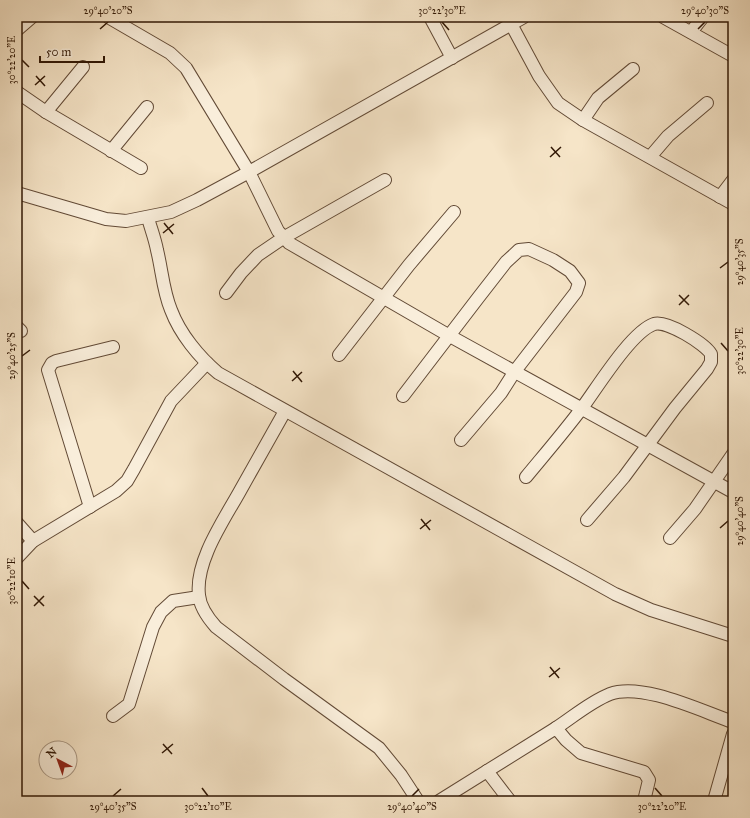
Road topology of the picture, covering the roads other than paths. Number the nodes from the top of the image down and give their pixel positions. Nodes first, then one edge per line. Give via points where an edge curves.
1 (32, 17) edge
2 (108, 17) edge
3 (430, 17) edge
4 (524, 17) edge
5 (663, 17) edge
6 (703, 17) edge
7 (511, 24) junction
8 (17, 30) edge
9 (691, 32) junction
10 (733, 56) edge
11 (452, 58) junction
12 (83, 68) dead end
13 (633, 69) dead end
14 (17, 92) edge
15 (707, 103) dead end
16 (147, 107) dead end
17 (46, 112) junction
18 (583, 120) junction
19 (111, 151) junction
20 (650, 157) junction
21 (140, 168) dead end
22 (249, 172) junction
23 (385, 180) dead end
24 (733, 180) edge
25 (17, 193) edge
26 (720, 197) junction
27 (733, 204) edge
28 (454, 212) dead end
29 (148, 218) junction
30 (283, 238) junction
31 (226, 293) dead end
32 (384, 298) junction
33 (448, 335) junction
34 (113, 348) dead end
35 (339, 355) dead end
36 (207, 363) junction
37 (515, 371) junction
38 (403, 396) dead end
39 (582, 408) junction
40 (285, 411) junction
41 (461, 440) dead end
42 (647, 445) junction
43 (733, 454) edge
44 (526, 477) dead end
45 (714, 481) junction
46 (733, 492) edge
47 (90, 506) junction
48 (587, 520) dead end
49 (17, 523) edge
50 (670, 538) dead end
51 (33, 541) junction
52 (17, 558) edge
53 (199, 597) junction
54 (733, 636) edge
55 (113, 716) dead end
56 (733, 722) edge
57 (556, 728) junction
58 (733, 734) edge
59 (487, 771) junction
60 (418, 801) edge
61 (439, 801) edge
62 (510, 801) edge
63 (644, 801) edge
64 (714, 801) edge

1 - 8 street
2 - 22 street via 170,53 186,68
3 - 11 street
4 - 7 street
5 - 9 street
6 - 9 street
7 - 11 street
7 - 18 street via 548,90 558,103
9 - 10 street
11 - 22 street
12 - 17 street
13 - 18 street via 598,98
14 - 17 street
15 - 20 street via 668,136
16 - 19 street
17 - 19 street
18 - 20 street
19 - 21 street
20 - 26 street
22 - 29 street via 171,212
22 - 30 street
23 - 30 street
24 - 26 street
25 - 29 street via 106,219 126,221
26 - 27 street
28 - 32 street
29 - 36 street via 170,309 185,336
30 - 31 street via 258,255
30 - 32 street
32 - 33 street
32 - 35 street
33 - 37 street
33 - 37 street via 506,262 519,250 529,250 553,260 577,278 578,287
33 - 38 street
34 - 47 street via 56,361 48,370
36 - 40 street via 230,380
36 - 47 street via 167,406 127,481 116,491
37 - 39 street
37 - 41 street
39 - 42 street
39 - 42 street via 606,374 644,330 657,323 671,326 709,351 711,362
39 - 44 street
40 - 53 street via 208,552 201,572
40 - 54 street via 392,468 615,594 651,610
42 - 45 street
42 - 48 street via 624,477
43 - 45 street
45 - 46 street
45 - 50 street
47 - 51 street
49 - 51 street
51 - 52 street
53 - 55 street via 173,601 161,612 129,704
53 - 60 street via 208,617 216,627 379,748
56 - 57 street via 655,695 627,690 603,698
57 - 59 street
57 - 63 street via 581,753 644,772 649,780
58 - 64 street
59 - 61 street
59 - 62 street

